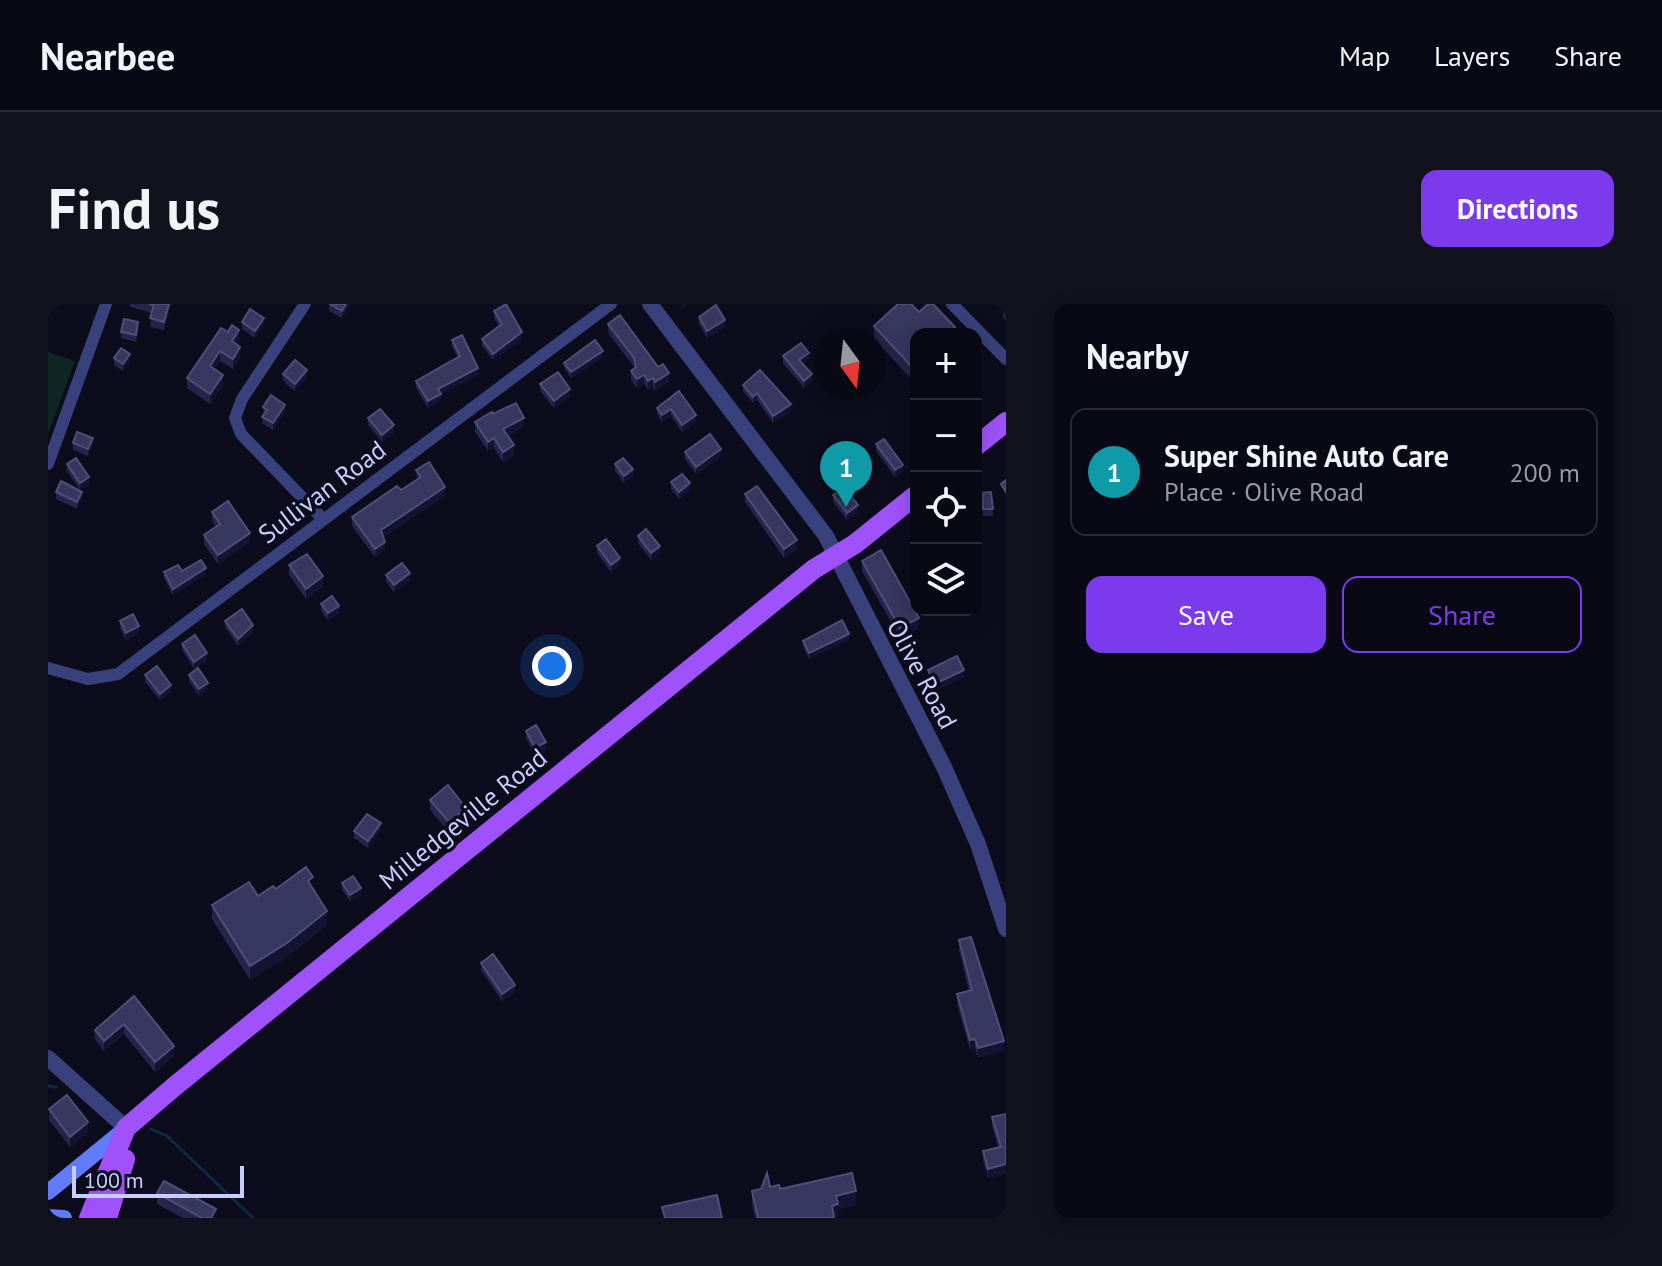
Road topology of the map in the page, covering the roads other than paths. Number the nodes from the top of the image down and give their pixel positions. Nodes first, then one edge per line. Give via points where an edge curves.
1 (106, 304) edge
2 (305, 304) edge
3 (611, 304) edge
4 (650, 304) edge
5 (952, 304) edge
6 (1006, 359) edge
7 (1006, 422) edge
8 (982, 441) edge
9 (48, 464) edge
10 (910, 499) edge
11 (323, 519) junction
12 (834, 556) junction
13 (48, 668) edge
14 (1006, 929) edge
15 (48, 1058) edge
16 (143, 1114) junction
17 (126, 1128) junction
18 (48, 1192) edge
19 (48, 1217) edge
20 (64, 1218) edge
21 (89, 1218) edge
22 (107, 1218) edge

1 - 9 street
2 - 11 street via 235,418 241,434
3 - 11 street, Sullivan Road
4 - 12 street, Olive Road via 826,536
5 - 6 street
7 - 8 main road
10 - 12 main road, Milledgeville Road
11 - 13 street, Sullivan Road via 118,674 88,679
12 - 14 street, Olive Road via 944,767 978,844
12 - 16 main road, Milledgeville Road
15 - 17 street
16 - 17 main road, Milledgeville Road
16 - 22 main road
17 - 18 main road, Milledgeville Road
17 - 21 main road
19 - 20 main road

